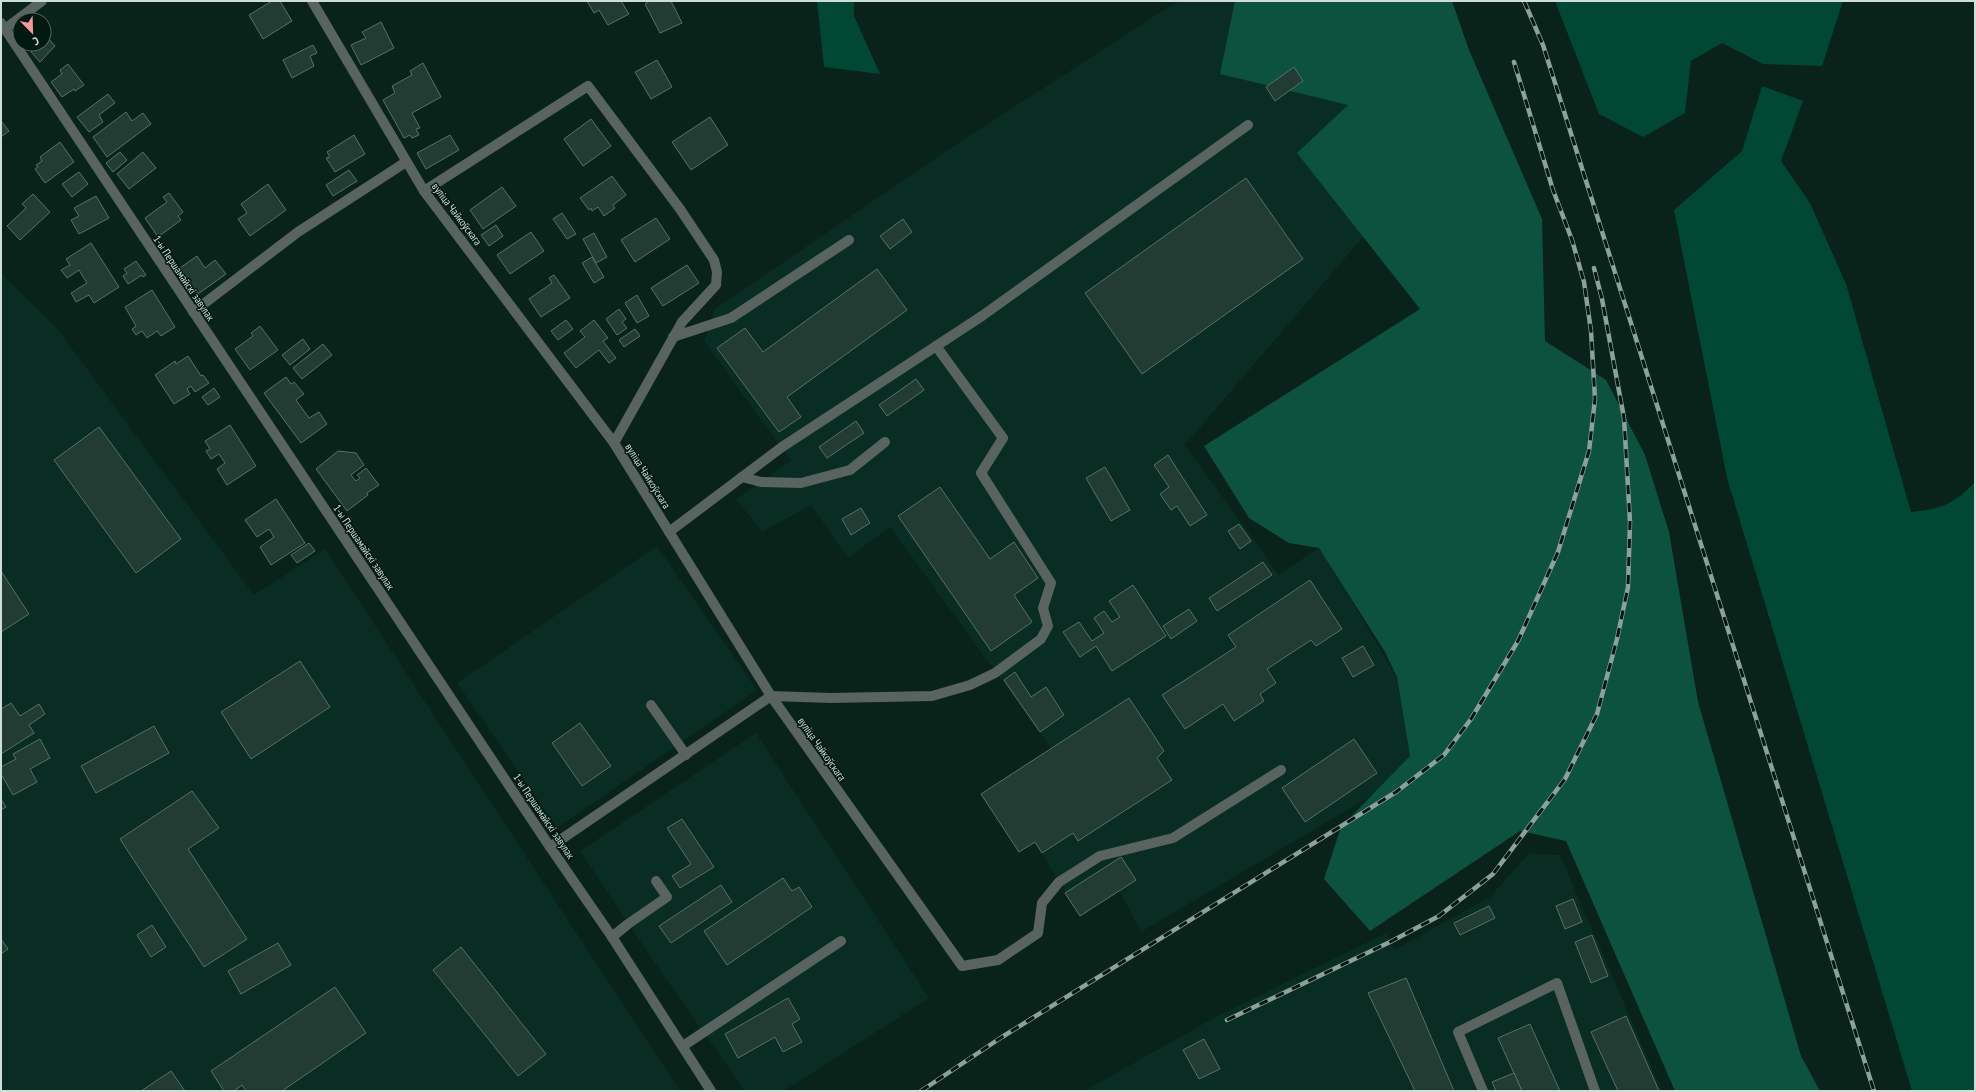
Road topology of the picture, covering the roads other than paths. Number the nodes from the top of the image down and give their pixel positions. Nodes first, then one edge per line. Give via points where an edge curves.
1 (42, 1) edge
2 (312, 1) edge
3 (3, 26) edge
4 (1248, 125) dead end
5 (406, 162) junction
6 (424, 190) junction
7 (849, 240) dead end
8 (193, 312) junction
9 (673, 337) junction
10 (936, 346) junction
11 (885, 442) dead end
12 (614, 443) junction
13 (742, 477) junction
14 (669, 532) junction
15 (770, 696) junction
16 (651, 705) dead end
17 (686, 755) junction
18 (1281, 770) dead end
19 (550, 847) junction
20 (656, 882) dead end
21 (612, 937) junction
22 (841, 941) dead end
23 (683, 1046) junction
24 (710, 1088) edge
25 (1483, 1091) edge
26 (1595, 1091) edge

1 - 3 street
2 - 5 street, вуліца Чайкоўскага
3 - 8 street, 1-ы Першамайскі завулак
4 - 10 street via 982,316
5 - 6 street, вуліца Чайкоўскага
5 - 8 street via 298,232
6 - 9 street via 588,86 680,209 714,260 717,272 716,285 682,322
6 - 12 street, вуліца Чайкоўскага
7 - 9 street via 731,318
8 - 19 street, 1-ы Першамайскі завулак
9 - 12 street
10 - 13 street via 782,447
10 - 15 street via 1003,438 981,473 1051,583 1044,608 1048,626 1041,639 995,673 970,685 932,696
11 - 13 street via 850,470 801,483 762,482
12 - 14 street, вуліца Чайкоўскага
13 - 14 street
14 - 15 street, вуліца Чайкоўскага
15 - 17 street
15 - 18 street, вуліца Чайкоўскага via 962,966 998,960 1038,933 1042,904 1059,882 1082,867 1100,856 1173,838
16 - 17 street
17 - 19 street
19 - 21 street, 1-ы Першамайскі завулак
20 - 21 street via 667,897
21 - 23 street, 1-ы Першамайскі завулак
22 - 23 street
23 - 24 street, 1-ы Першамайскі завулак
25 - 26 street via 1458,1032 1557,984

